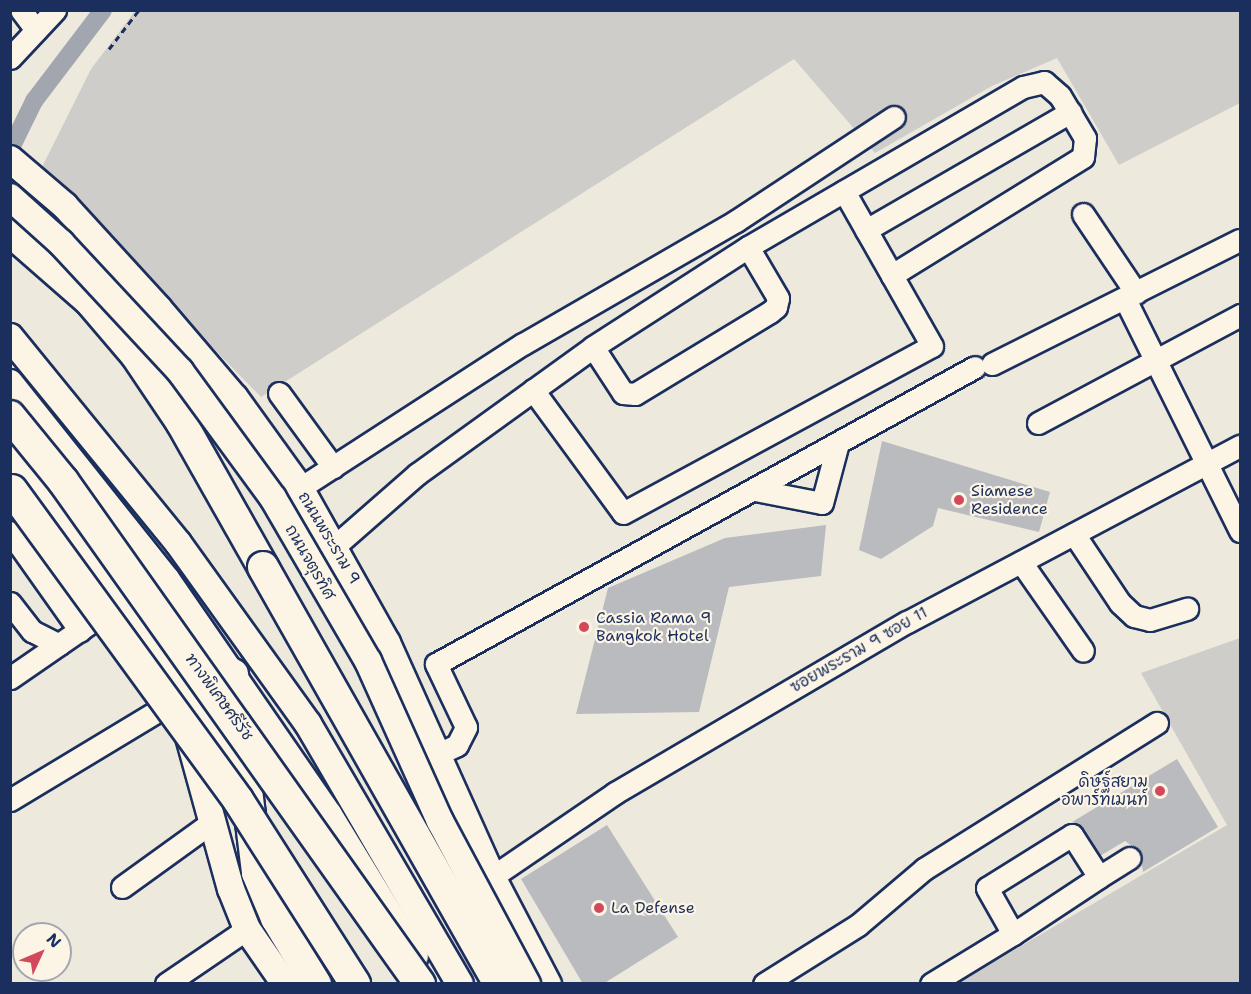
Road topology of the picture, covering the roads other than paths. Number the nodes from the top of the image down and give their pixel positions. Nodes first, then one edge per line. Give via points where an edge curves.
1 (21, 10) edge
2 (55, 10) edge
3 (36, 30) junction
4 (10, 58) edge
5 (1070, 112) junction
6 (894, 117) dead end
7 (10, 159) edge
8 (844, 191) junction
9 (10, 197) edge
10 (1083, 214) dead end
11 (866, 230) junction
12 (15, 234) edge
13 (1240, 240) edge
14 (748, 247) junction
15 (892, 275) junction
16 (1131, 296) junction
17 (1240, 315) edge
18 (10, 337) edge
19 (593, 347) junction
20 (1155, 360) junction
21 (533, 390) junction
22 (279, 393) dead end
23 (14, 398) edge
24 (1038, 423) dead end
25 (838, 443) junction
26 (1240, 446) edge
27 (10, 455) edge
28 (1205, 465) junction
29 (333, 467) junction
30 (10, 488) edge
31 (300, 488) junction
32 (755, 490) junction
33 (1240, 531) edge
34 (10, 532) edge
35 (1074, 534) junction
36 (336, 545) junction
37 (1021, 562) junction
38 (123, 600) junction
39 (10, 603) edge
40 (1187, 609) dead end
41 (80, 631) junction
42 (59, 645) junction
43 (1083, 651) dead end
44 (169, 662) junction
45 (233, 674) junction
46 (10, 678) edge
47 (178, 698) junction
48 (1157, 723) dead end
49 (438, 754) junction
50 (243, 773) junction
51 (10, 800) edge
52 (212, 822) junction
53 (1129, 858) dead end
54 (492, 877) junction
55 (1099, 877) junction
56 (122, 887) dead end
57 (408, 898) junction
58 (247, 929) junction
59 (1013, 934) junction
60 (165, 984) edge
61 (285, 984) edge
62 (316, 984) edge
63 (356, 984) edge
64 (420, 984) edge
65 (429, 984) edge
66 (460, 984) edge
67 (499, 984) edge
68 (527, 984) edge
69 (548, 984) edge
70 (764, 984) edge
71 (931, 984) edge

1 - 3 street
2 - 3 street
3 - 4 street
5 - 8 street via 1044,82 1036,81
5 - 11 street
5 - 15 street via 1087,145 1083,157
6 - 29 street via 736,221 523,344
7 - 31 main road, ถนนพระราม 9 via 65,206 235,398
8 - 11 street
8 - 14 street
9 - 68 main road, ถนนจตุรทิศ, bridge via 61,243 180,371 273,498 368,661 440,821
10 - 16 street
11 - 15 street
12 - 67 highway, bridge via 90,301 136,355 181,422
13 - 16 street
14 - 19 street
14 - 19 street via 778,298 776,308 770,312 635,394 623,393
15 - 21 street via 932,346 623,513
16 - 20 street
16 - 25 street via 984,365
17 - 20 street
18 - 57 main road via 177,543 308,724
19 - 21 street
20 - 24 street
20 - 28 street
21 - 36 street via 417,474
22 - 29 street
23 - 45 main road via 166,579
23 - 64 highway, ทางพิเศษศรีรัช, bridge via 70,490
25 - 32 street
25 - 32 street via 822,503
26 - 28 street, ซอยพระราม 9 ซอย 11
27 - 38 main road
28 - 33 street
28 - 35 street, ซอยพระราม 9 ซอย 11
29 - 31 street
30 - 63 highway, bridge via 238,800
31 - 36 main road, ถนนพระราม 9
32 - 49 street via 436,664 466,728 457,745
34 - 41 street
35 - 37 street, ซอยพระราม 9 ซอย 11
35 - 40 street via 1120,603 1134,616 1150,620
36 - 49 main road, ถนนพระราม 9
37 - 43 street
37 - 54 street, ซอยพระราม 9 ซอย 11 via 907,622 625,787
38 - 41 street
38 - 44 main road
39 - 42 street via 32,631
41 - 42 street
42 - 46 street
44 - 47 main road
44 - 50 highway
45 - 50 highway
45 - 65 main road via 329,815
47 - 51 street
47 - 52 main road
48 - 70 street via 924,869 858,925
49 - 54 main road, ถนนพระราม 9
50 - 62 highway via 251,847 276,918
52 - 56 street
52 - 58 main road
53 - 55 street
54 - 57 main road
54 - 69 main road, ถนนพระราม 9
55 - 59 street
55 - 59 street via 1072,834 987,888
57 - 66 main road
58 - 60 street
58 - 61 main road
59 - 71 street

